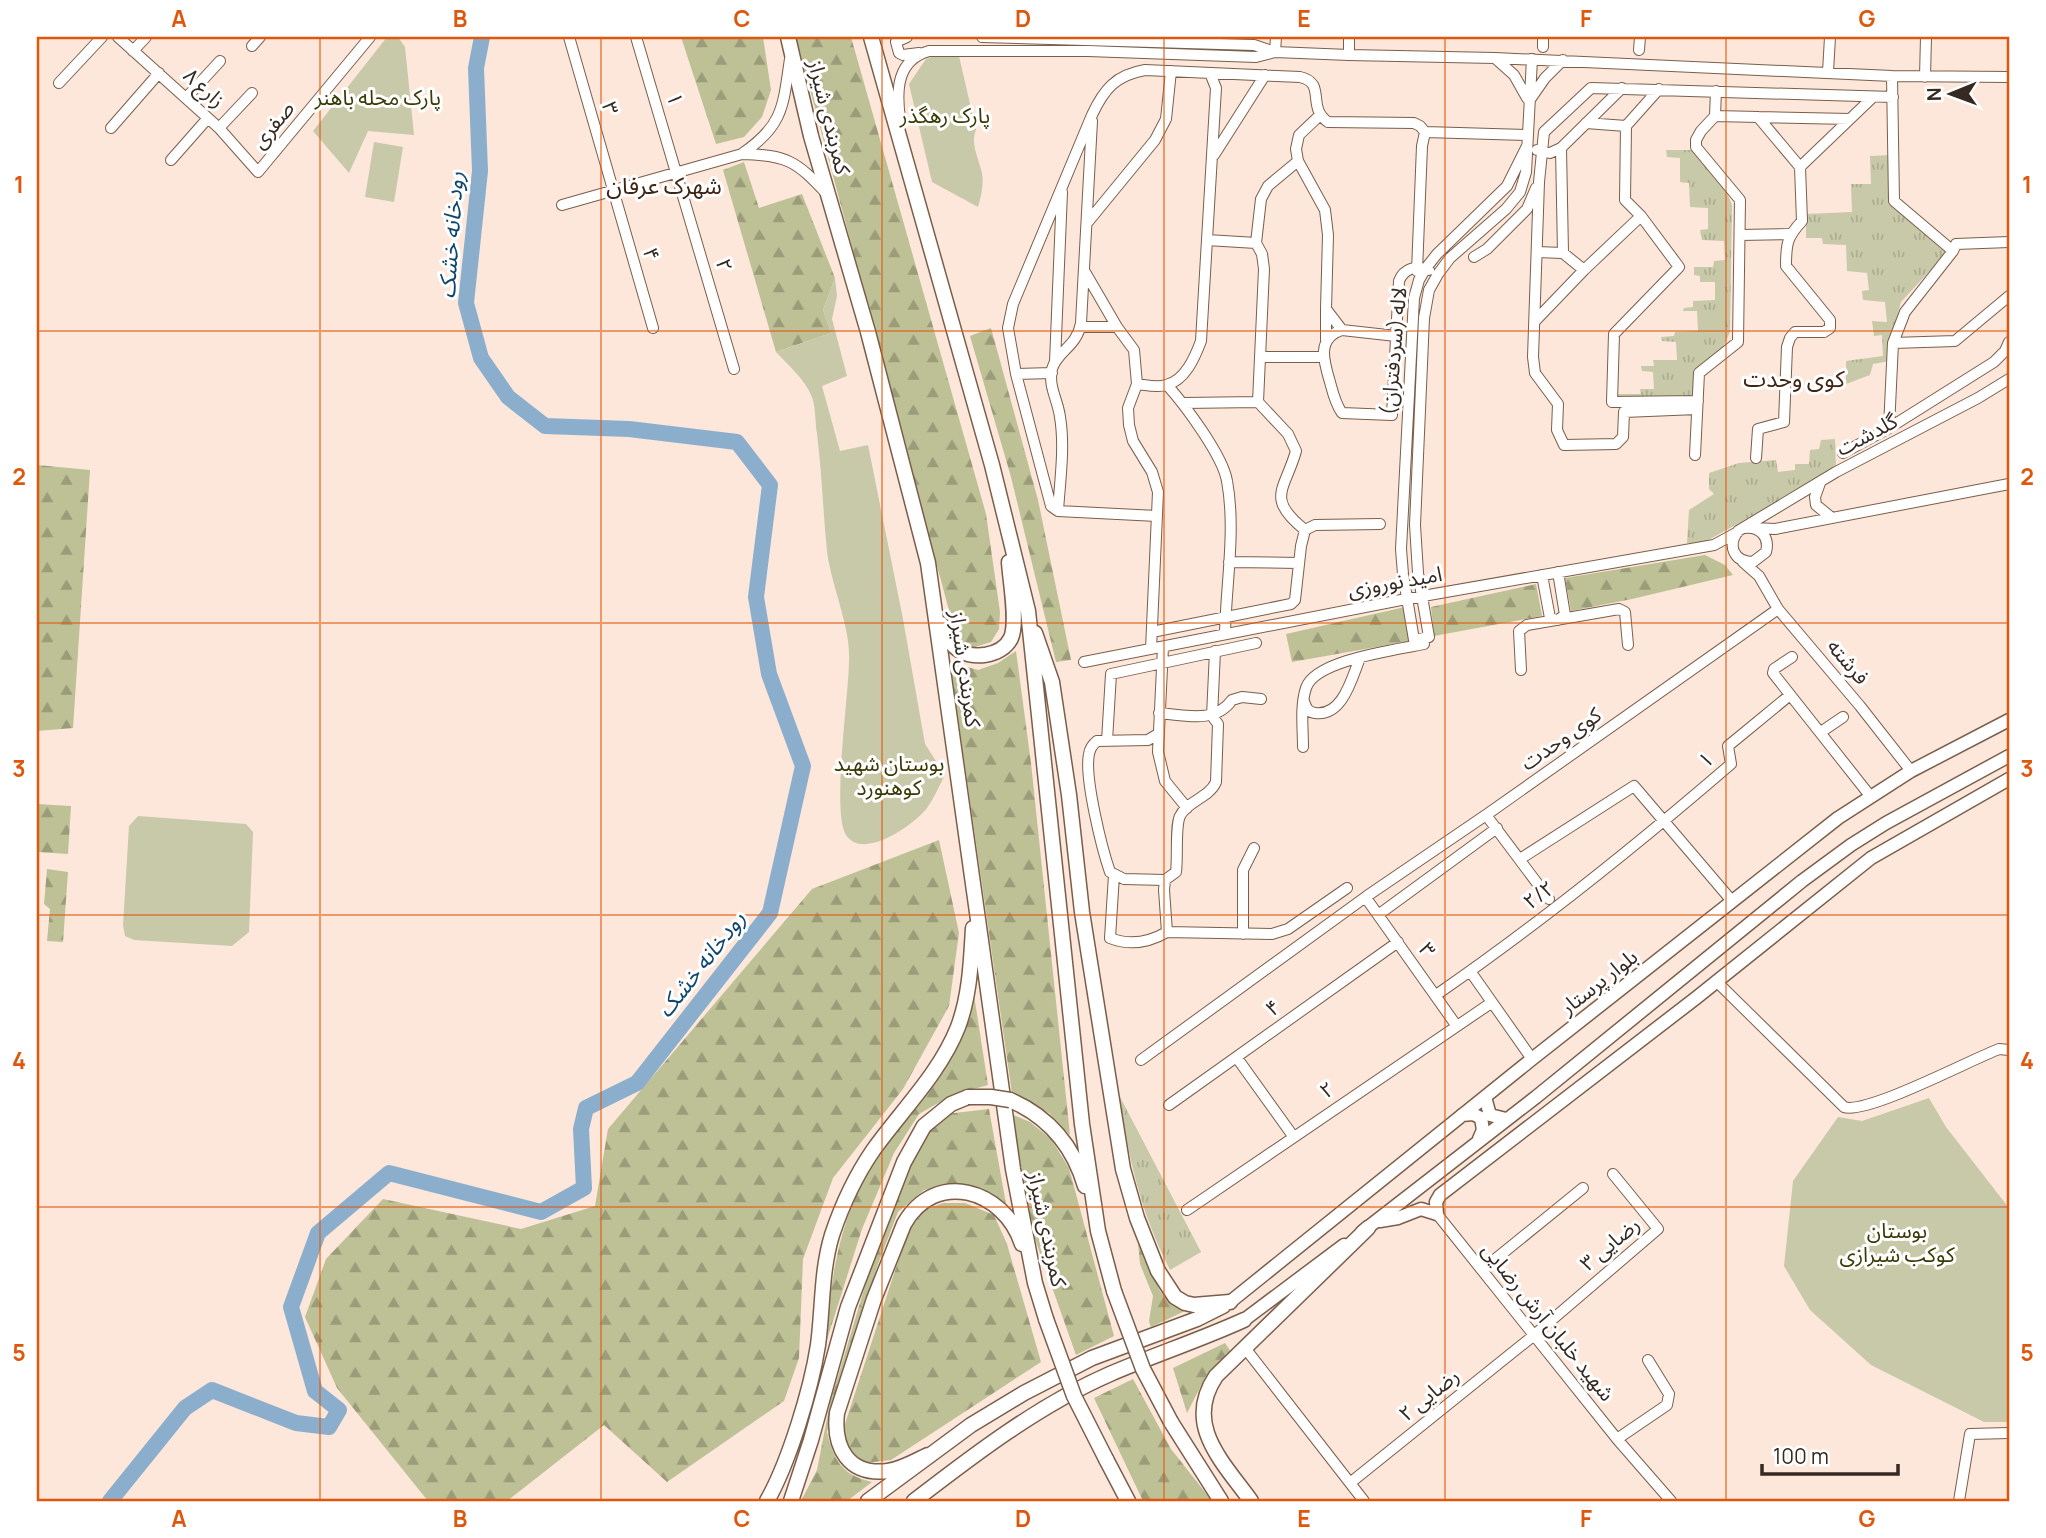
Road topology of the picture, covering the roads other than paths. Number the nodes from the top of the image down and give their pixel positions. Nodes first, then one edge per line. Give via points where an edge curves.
1 (102, 37) edge
2 (118, 37) edge
3 (146, 37) edge
4 (260, 37) edge
5 (370, 37) edge
6 (569, 37) edge
7 (636, 37) edge
8 (788, 37) edge
9 (870, 37) edge
10 (907, 37) edge
11 (982, 37) edge
12 (1276, 37) edge
13 (1349, 37) edge
14 (1640, 37) edge
15 (1105, 38) edge
16 (1830, 38) edge
17 (1926, 39) edge
18 (1200, 40) edge
19 (252, 46) dead end
20 (1639, 50) dead end
21 (133, 51) junction
22 (1275, 51) junction
23 (920, 53) junction
24 (791, 55) junction
25 (1349, 55) junction
26 (1495, 58) junction
27 (1532, 59) junction
28 (1563, 60) junction
29 (220, 61) dead end
30 (1171, 71) junction
31 (1828, 72) junction
32 (159, 73) junction
33 (1210, 73) junction
34 (1265, 75) junction
35 (1892, 76) junction
36 (1925, 76) junction
37 (2009, 77) edge
38 (59, 83) dead end
39 (1622, 88) junction
40 (1659, 89) junction
41 (1716, 91) junction
42 (252, 93) dead end
43 (1873, 97) junction
44 (1894, 97) junction
45 (186, 98) junction
46 (1529, 102) junction
47 (1093, 115) junction
48 (1319, 116) junction
49 (1715, 116) junction
50 (1758, 117) junction
51 (208, 118) junction
52 (1850, 120) junction
53 (1586, 123) junction
54 (1626, 126) junction
55 (111, 128) dead end
56 (219, 128) junction
57 (1424, 133) junction
58 (1527, 140) junction
59 (1561, 148) junction
60 (1542, 152) junction
61 (742, 154) junction
62 (904, 154) junction
63 (1212, 158) junction
64 (171, 160) dead end
65 (1297, 161) junction
66 (1800, 167) junction
67 (258, 172) joint
68 (676, 173) junction
69 (1539, 182) junction
70 (1063, 184) junction
71 (613, 191) junction
72 (827, 193) junction
73 (562, 205) dead end
74 (1642, 216) junction
75 (1087, 224) junction
76 (1740, 234) junction
77 (1789, 234) junction
78 (1476, 236) junction
79 (1207, 240) junction
80 (2009, 242) edge
81 (1256, 243) junction
82 (1487, 249) junction
83 (1953, 251) junction
84 (1537, 252) junction
85 (1563, 253) junction
86 (1474, 257) dead end
87 (1421, 267) junction
88 (1584, 270) junction
89 (1085, 271) junction
90 (1438, 274) junction
91 (2009, 296) edge
92 (1326, 309) junction
93 (1536, 320) junction
94 (1080, 327) junction
95 (1117, 327) junction
96 (653, 328) dead end
97 (1342, 330) junction
98 (1396, 336) junction
99 (1326, 340) junction
100 (1894, 342) junction
101 (2009, 342) edge
102 (1261, 357) junction
103 (1323, 357) junction
104 (1053, 368) junction
105 (734, 369) dead end
106 (1016, 373) junction
107 (2009, 379) edge
108 (1137, 384) junction
109 (1167, 386) junction
110 (1258, 402) junction
111 (1182, 403) junction
112 (1698, 405) junction
113 (1406, 428) junction
114 (1421, 428) junction
115 (1889, 428) junction
116 (1843, 453) dead end
117 (1695, 455) dead end
118 (1756, 458) dead end
119 (1820, 483) junction
120 (2009, 484) edge
121 (1058, 511) junction
122 (1004, 513) junction
123 (1157, 516) junction
124 (1832, 518) junction
125 (1380, 524) dead end
126 (1755, 528) junction
127 (1784, 528) junction
128 (1305, 530) junction
129 (1741, 530) junction
130 (1714, 545) junction
131 (1767, 547) junction
132 (1761, 558) junction
133 (1740, 559) junction
134 (1229, 562) junction
135 (1299, 563) junction
136 (1558, 572) junction
137 (1542, 575) junction
138 (1759, 576) junction
139 (1423, 596) junction
140 (1406, 599) junction
141 (936, 609) junction
142 (1778, 609) junction
143 (1028, 611) junction
144 (1225, 616) junction
145 (1558, 620) junction
146 (1152, 632) junction
147 (1224, 634) junction
148 (1423, 640) junction
149 (1256, 643) dead end
150 (1628, 645) dead end
151 (1163, 647) junction
152 (1151, 649) junction
153 (1215, 651) junction
154 (1793, 657) dead end
155 (1360, 659) junction
156 (1084, 662) dead end
157 (1162, 663) junction
158 (1521, 670) dead end
159 (1790, 695) junction
160 (1261, 699) dead end
161 (1303, 701) junction
162 (1159, 713) junction
163 (1212, 716) junction
164 (1843, 717) dead end
165 (2009, 720) edge
166 (1821, 732) junction
167 (1158, 734) junction
168 (1107, 741) junction
169 (1303, 747) dead end
170 (2009, 756) edge
171 (2009, 762) edge
172 (1994, 764) junction
173 (1911, 771) junction
174 (2009, 779) edge
175 (1871, 797) junction
176 (1187, 808) junction
177 (1907, 811) junction
178 (1486, 815) junction
179 (1663, 822) junction
180 (1497, 828) junction
181 (1916, 831) junction
182 (1254, 848) dead end
183 (1520, 859) junction
184 (1114, 876) junction
185 (1165, 880) junction
186 (1347, 888) dead end
187 (1366, 898) junction
188 (1549, 899) dead end
189 (1732, 901) junction
190 (976, 902) junction
191 (1378, 915) junction
192 (1167, 932) junction
193 (1243, 934) junction
194 (1398, 942) junction
195 (1470, 971) junction
196 (1716, 981) junction
197 (1664, 994) junction
198 (1436, 995) junction
199 (1696, 998) junction
200 (1490, 1003) junction
201 (1660, 1023) junction
202 (1456, 1025) junction
203 (2009, 1050) edge
204 (1237, 1058) junction
205 (1532, 1059) junction
206 (1141, 1060) dead end
207 (1485, 1097) junction
208 (1169, 1105) dead end
209 (1462, 1115) junction
210 (1506, 1119) junction
211 (1293, 1136) junction
212 (1479, 1139) junction
213 (1613, 1174) dead end
214 (1583, 1188) dead end
215 (1187, 1210) dead end
216 (1437, 1214) junction
217 (1372, 1225) junction
218 (1098, 1231) junction
219 (1482, 1270) junction
220 (1035, 1283) junction
221 (1230, 1302) junction
222 (1244, 1320) joint
223 (1533, 1336) junction
224 (1245, 1348) junction
225 (1648, 1360) dead end
226 (2009, 1433) edge
227 (1617, 1439) junction
228 (928, 1455) junction
229 (1350, 1483) junction
230 (935, 1485) junction
231 (869, 1499) edge
232 (767, 1501) edge
233 (791, 1501) edge
234 (914, 1501) edge
235 (928, 1501) edge
236 (1128, 1501) edge
237 (1221, 1501) edge
238 (1251, 1501) edge
239 (1364, 1501) edge
240 (1671, 1501) edge
241 (1959, 1501) edge

1 - 38 street
2 - 21 street, ۸ زارع
3 - 21 street
4 - 19 street
5 - 67 street, صفری
6 - 71 street, ۳
7 - 68 street, ۱
8 - 24 highway, کمربندی شیراز
9 - 62 highway
10 - 23 street via 897,42 899,53
11 - 15 street
12 - 22 street
13 - 25 street
14 - 20 street
15 - 18 street
16 - 31 street
17 - 36 street
18 - 22 street
21 - 32 street, ۸ زارع
22 - 23 street via 1256,57 996,50
22 - 25 street
23 - 62 street via 904,68 897,87
24 - 61 street via 777,120 763,140
24 - 72 highway, کمربندی شیراز
25 - 26 street
26 - 27 street
26 - 46 street via 1514,75
27 - 28 street
27 - 46 street, لاله (سردفتران)
28 - 31 street
28 - 46 street
29 - 45 street
30 - 33 street
30 - 47 street via 1129,73 1105,92
30 - 75 street via 1168,109 1161,129
31 - 35 street
32 - 45 street, ۸ زارع
32 - 55 street
33 - 34 street
33 - 63 street via 1216,88
34 - 48 street via 1309,79 1315,86
34 - 63 street
35 - 36 street
35 - 44 street
36 - 37 street
39 - 40 street
39 - 53 street
39 - 60 street via 1591,88 1544,132
40 - 41 street
40 - 54 street
41 - 43 street
41 - 49 street
42 - 56 street
43 - 44 street
43 - 52 street
44 - 83 street via 1894,201
45 - 51 street, ۸ زارع
46 - 58 street, لاله (سردفتران)
47 - 70 street
47 - 75 street
48 - 57 street via 1328,122 1414,123
48 - 65 street via 1299,135
49 - 50 street
49 - 76 street via 1701,131 1696,146 1740,200
50 - 52 street
50 - 66 street
51 - 56 street, ۸ زارع
51 - 64 street
52 - 66 street
53 - 54 street
53 - 59 street
54 - 74 street via 1625,200
56 - 67 street, ۸ زارع
57 - 58 street
57 - 87 street, لاله (سردفتران)
58 - 60 street
58 - 78 street, لاله (سردفتران) via 1520,192
58 - 87 street, لاله (سردفتران) via 1507,186
59 - 60 street
59 - 85 street
60 - 69 street
61 - 68 street
61 - 72 street via 788,159
62 - 122 highway
63 - 79 street
65 - 81 street via 1264,192
65 - 92 street via 1325,210
66 - 77 street via 1802,221
68 - 71 street
68 - 105 street, ۲
69 - 82 street via 1527,209
69 - 84 street
70 - 104 street
70 - 106 street via 1013,304 1008,328
71 - 73 street
71 - 96 street, ۴
72 - 141 highway, کمربندی شیراز via 916,513
74 - 88 street
74 - 112 street via 1679,267 1615,334 1612,402
75 - 89 street
76 - 77 street
76 - 112 street via 1738,342 1699,373
77 - 118 street via 1786,265 1830,320 1830,328 1795,332 1790,338 1784,422 1758,429
78 - 82 street
78 - 90 street, لاله (سردفتران)
79 - 81 street
79 - 109 street via 1200,341 1184,373
80 - 83 street via 1955,244
81 - 102 street via 1264,269
82 - 86 street
83 - 100 street via 1905,312
84 - 85 street
84 - 93 street
85 - 88 street
87 - 90 street
87 - 98 street, لاله (سردفتران) via 1401,277
87 - 113 street, لاله (سردفتران) via 1414,298
88 - 93 street
89 - 94 street
89 - 95 street
90 - 114 street, لاله (سردفتران) via 1429,290 1424,318
91 - 100 street via 1955,341
92 - 97 street
92 - 99 street
93 - 112 street via 1535,373 1558,404 1557,430 1564,445 1616,443 1623,437 1624,412
94 - 95 street
94 - 104 street via 1078,337
95 - 108 street via 1134,350
97 - 98 street
97 - 99 street
98 - 103 street via 1392,415 1342,413
99 - 103 street
100 - 115 street
101 - 115 street via 1994,362
102 - 103 street
102 - 110 street
104 - 106 street
104 - 121 street via 1051,383 1062,439
106 - 121 street via 1051,506
107 - 119 street, گلدشت
108 - 109 street
108 - 123 street via 1128,408 1129,425 1152,472
109 - 111 street
110 - 111 street
110 - 128 street via 1288,434 1296,451 1280,498 1291,519
111 - 134 street via 1223,467
112 - 117 street
113 - 114 street
113 - 140 street, لاله (سردفتران) via 1401,549
114 - 139 street, لاله (سردفتران) via 1415,525
115 - 116 street
119 - 124 street via 1815,501
119 - 129 street, گلدشت
120 - 124 street
121 - 123 street
122 - 141 highway via 1014,624 1003,650 984,656 957,649 946,636
122 - 143 highway
123 - 146 street
124 - 127 street
125 - 128 street via 1315,524
126 - 127 street
126 - 129 street
126 - 131 street via 1765,536
127 - 131 street
128 - 135 street
129 - 130 street, گلدشت
129 - 133 street via 1732,542
130 - 133 street, فرشته
130 - 136 street, امید نوروزی
131 - 132 street
132 - 133 street via 1753,562
132 - 138 street
133 - 138 street, فرشته
134 - 135 street
134 - 144 street
135 - 144 street via 1296,600
136 - 137 street, امید نوروزی
136 - 145 street via 1565,615
137 - 139 street, امید نوروزی
137 - 145 street via 1550,618
138 - 142 street, فرشته
139 - 140 street, امید نوروزی
139 - 148 street, لاله (سردفتران) via 1429,637
140 - 147 street, امید نوروزی
140 - 148 street, لاله (سردفتران) via 1414,640
141 - 190 highway, کمربندی شیراز
142 - 173 street, فرشته
142 - 178 street, کوی وحدت
143 - 218 highway via 1071,1028
143 - 221 highway via 1052,682 1086,937 1123,1169 1137,1218 1158,1271 1175,1297 1194,1305
144 - 146 street
144 - 147 street
145 - 150 street via 1623,609
145 - 158 street via 1520,628
146 - 152 street
147 - 151 street, امید نوروزی
148 - 155 street via 1423,645
149 - 153 street
151 - 152 street, امید نوروزی
151 - 157 street
152 - 156 street, امید نوروزی
153 - 157 street
153 - 163 street
154 - 159 street via 1773,671
155 - 161 street via 1321,670 1310,679
155 - 161 street via 1332,709 1311,712
157 - 162 street
157 - 168 street via 1111,674
159 - 166 street
159 - 179 street, ۱ via 1728,746 1731,764
160 - 163 street via 1232,699 1225,710
161 - 169 street
162 - 163 street
162 - 167 street
163 - 176 street via 1218,724 1216,782
164 - 166 street
165 - 173 main road, بلوار پرستار
166 - 175 street
167 - 168 street via 1148,740
167 - 176 street via 1165,781
168 - 184 street via 1091,746 1088,772 1105,858
170 - 172 main road
171 - 172 main road
172 - 177 main road
173 - 175 main road, بلوار پرستار
174 - 181 main road
175 - 189 main road, بلوار پرستار
176 - 185 street via 1180,816 1175,872
177 - 181 main road
177 - 197 main road via 1812,874
178 - 180 street
178 - 187 street, کوی وحدت
179 - 183 street via 1634,786
179 - 189 street
179 - 195 street, ۲/۲
180 - 183 street
180 - 191 street
181 - 196 main road via 1871,858
182 - 193 street via 1243,870
183 - 188 street
184 - 185 street
184 - 192 street via 1110,939 1130,944
185 - 192 street
186 - 193 street via 1288,929
187 - 191 street, ۳
187 - 206 street, کوی وحدت
189 - 205 main road, بلوار پرستار
190 - 220 highway, کمربندی شیراز via 1005,1120
190 - 232 highway via 968,987 957,1029 930,1075 860,1171 832,1236 812,1377 778,1482
191 - 194 street, ۳
192 - 193 street
194 - 198 street, ۳
194 - 204 street, ۴
195 - 198 street, ۲/۲
195 - 200 street
196 - 199 main road
196 - 203 street via 1844,1108 1879,1102 1999,1049
197 - 199 main road
197 - 201 main road
197 - 210 main road
198 - 202 street, ۳
199 - 201 main road
200 - 202 street, ۲
200 - 205 street
201 - 216 main road via 1440,1195
202 - 211 street, ۲
204 - 208 street, ۴
204 - 211 street
205 - 207 main road, بلوار پرستار
207 - 209 main road, بلوار پرستار
207 - 210 main road via 1490,1115
209 - 212 main road via 1481,1118
209 - 221 main road, بلوار پرستار
210 - 212 main road
211 - 215 street, ۲
212 - 217 main road
213 - 223 street, رضایی ۳ via 1658,1229
214 - 219 street
216 - 217 main road via 1421,1209
216 - 219 street, شهید خلبان آرش رضایی
217 - 222 main road
217 - 224 highway
218 - 233 highway, bridge via 1069,1146 1037,1114 1010,1100 968,1097 951,1104 924,1126 899,1174 848,1307
218 - 237 highway, bridge via 1114,1292 1143,1369
219 - 223 street, شهید خلبان آرش رضایی
220 - 228 highway via 1019,1235 1005,1214 983,1197 944,1193 909,1214 874,1299 835,1429 838,1446 848,1460 874,1472 890,1471
220 - 236 highway, کمربندی شیراز, bridge via 1074,1396
221 - 228 highway via 1092,1358 994,1410
222 - 230 highway via 1109,1374 959,1464
223 - 227 street, شهید خلبان آرش رضایی
223 - 229 street, رضایی ۲
224 - 229 street
224 - 238 highway via 1216,1376 1202,1409 1210,1443
225 - 227 street via 1669,1400
226 - 241 street via 1970,1434
227 - 240 street, شهید خلبان آرش رضایی
228 - 231 highway
229 - 239 street
230 - 234 highway
230 - 235 highway

